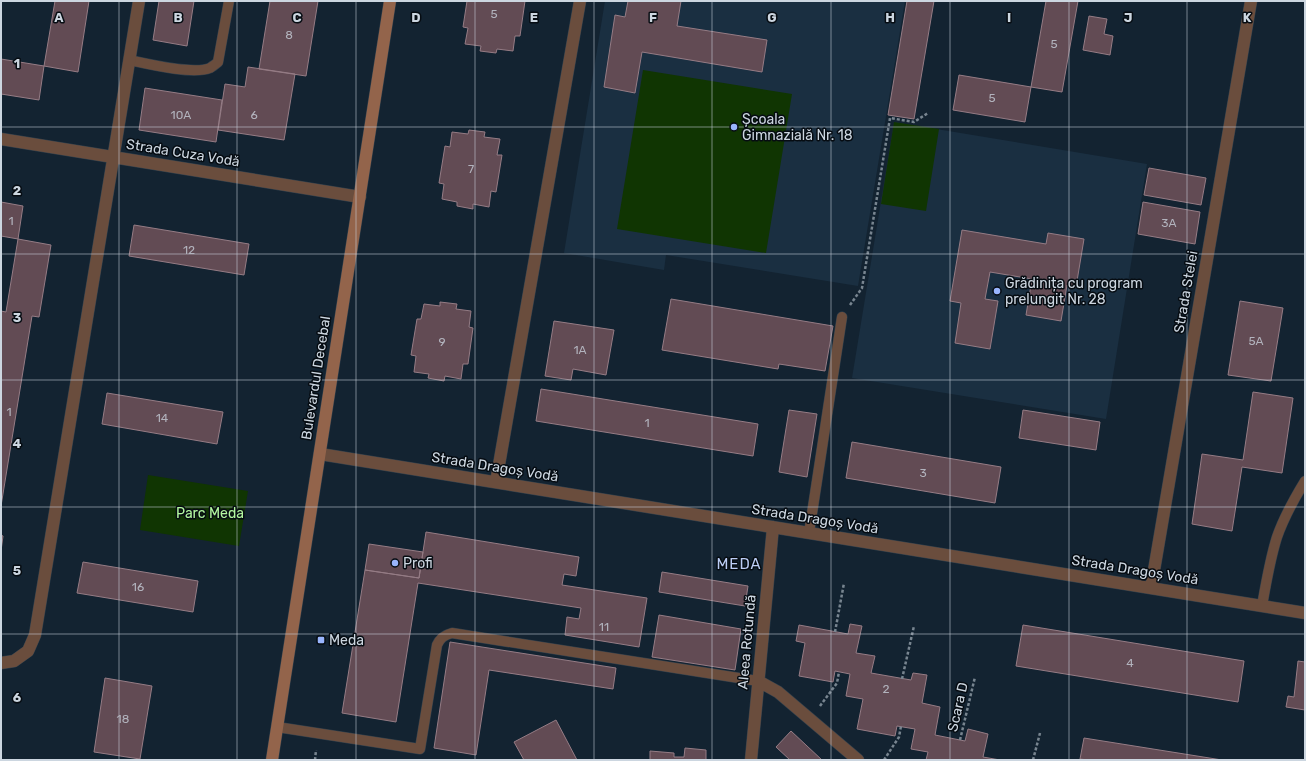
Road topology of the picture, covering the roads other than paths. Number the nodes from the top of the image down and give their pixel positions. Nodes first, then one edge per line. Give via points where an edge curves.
1 (139, 1) edge
2 (229, 1) edge
3 (390, 1) edge
4 (580, 1) edge
5 (1251, 1) edge
6 (129, 60) junction
7 (1, 139) edge
8 (113, 157) junction
9 (360, 197) junction
10 (842, 317) road end
11 (320, 454) junction
12 (1305, 481) edge
13 (496, 482) junction
14 (773, 527) junction
15 (809, 533) junction
16 (1151, 588) junction
17 (1262, 606) junction
18 (1305, 613) edge
19 (1, 663) edge
20 (758, 681) junction
21 (277, 727) junction
22 (272, 760) edge
23 (751, 760) edge
24 (858, 760) edge

1 - 6 street
2 - 6 lane via 218,62 210,68 175,68
3 - 9 main road, Bulevardul Decebal
4 - 13 street
5 - 16 street, Strada Stelei
6 - 8 street
7 - 8 street, Strada Cuza Vodă
8 - 9 street, Strada Cuza Vodă
8 - 19 street via 35,635 28,651 14,661
9 - 11 main road, Bulevardul Decebal
10 - 15 lane
11 - 13 street, Strada Dragoș Vodă
11 - 21 main road, Bulevardul Decebal
12 - 17 lane via 1290,507 1278,536
13 - 14 street, Strada Dragoș Vodă
14 - 15 street, Strada Dragoș Vodă
14 - 20 street, Aleea Rotundă
15 - 16 street, Strada Dragoș Vodă
16 - 17 street, Strada Dragoș Vodă
17 - 18 street, Strada Dragoș Vodă
20 - 21 lane via 452,633 440,639 437,645 420,749
20 - 23 street, Aleea Rotundă
20 - 24 street via 778,692
21 - 22 main road, Bulevardul Decebal

